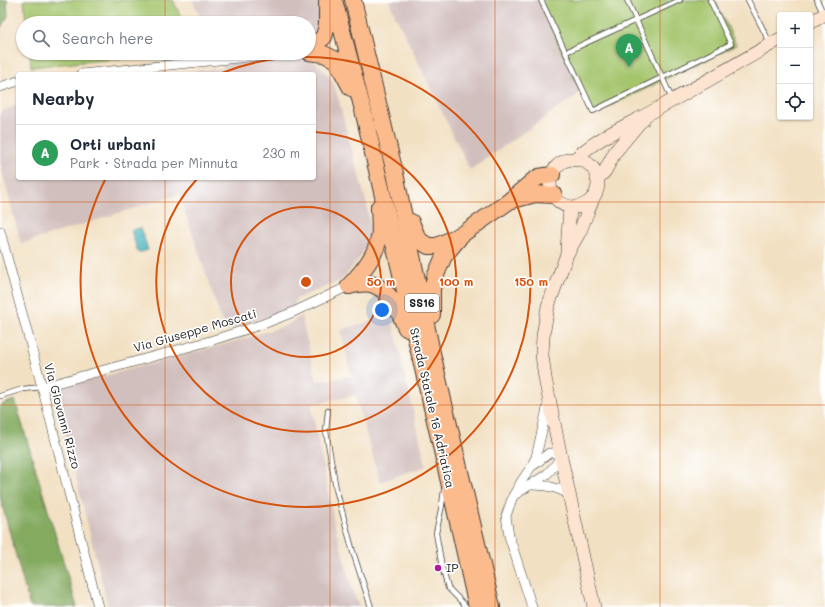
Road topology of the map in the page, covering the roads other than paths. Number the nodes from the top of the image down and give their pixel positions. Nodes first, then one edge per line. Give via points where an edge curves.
1 (327, 0) edge
2 (334, 0) edge
3 (353, 0) edge
4 (541, 0) edge
5 (627, 0) edge
6 (680, 0) edge
7 (710, 0) edge
8 (748, 0) edge
9 (817, 0) edge
10 (824, 15) edge
11 (636, 20) junction
12 (813, 21) edge
13 (776, 42) edge
14 (316, 43) edge
15 (566, 52) junction
16 (316, 53) edge
17 (218, 60) edge
18 (101, 72) edge
19 (662, 78) junction
20 (16, 82) edge
21 (0, 87) edge
22 (672, 100) junction
23 (657, 109) junction
24 (363, 110) junction
25 (574, 160) junction
26 (395, 173) junction
27 (378, 175) junction
28 (552, 175) junction
29 (597, 179) junction
30 (554, 195) junction
31 (593, 198) junction
32 (508, 202) junction
33 (570, 207) junction
34 (0, 231) edge
35 (464, 233) junction
36 (567, 254) junction
37 (349, 286) junction
38 (426, 354) junction
39 (42, 387) junction
40 (0, 396) edge
41 (549, 400) junction
42 (328, 411) dead end
43 (560, 453) junction
44 (443, 455) junction
45 (531, 467) junction
46 (530, 485) junction
47 (569, 494) junction
48 (513, 496) junction
49 (98, 607) edge
50 (371, 607) edge
51 (466, 607) edge
52 (477, 607) edge
53 (492, 607) edge
54 (532, 607) edge
55 (594, 607) edge

1 - 14 highway via 324,37
2 - 24 highway, Strada Statale 16 Adriatica / SS16
3 - 26 highway, Strada Statale 16 Adriatica / SS16
4 - 15 lane
5 - 11 lane
6 - 11 lane
7 - 19 lane via 731,44
8 - 13 lane
9 - 10 lane
10 - 12 street
11 - 15 lane
11 - 19 lane
13 - 22 street
15 - 19 lane via 593,111
16 - 24 highway via 336,60
17 - 18 street
19 - 22 lane
20 - 21 street
22 - 23 street
23 - 25 street via 594,144
23 - 29 street via 639,123
24 - 27 highway, Strada Statale 16 Adriatica / SS16
25 - 28 street via 568,160 558,166
25 - 29 street via 589,165
26 - 35 highway via 418,239 428,246 437,246
26 - 38 highway, Strada Statale 16 Adriatica / SS16
27 - 37 highway via 379,238 373,255
27 - 38 highway, Strada Statale 16 Adriatica / SS16
28 - 30 street via 550,182
28 - 32 highway via 534,180
29 - 31 street via 598,185
30 - 32 highway via 535,194
30 - 33 street via 558,201
31 - 33 street via 583,205
31 - 36 street via 580,231
32 - 35 highway
33 - 36 street
34 - 39 street, Via Giovanni Rizzo
35 - 38 highway via 444,256 434,277
36 - 41 street via 548,306 543,336 542,355
37 - 38 highway via 374,285 386,294
37 - 39 street, Via Giuseppe Moscati via 263,324
38 - 44 highway, Strada Statale 16 Adriatica / SS16
38 - 53 highway, Strada Statale 16 Adriatica / SS16
39 - 40 lane via 23,389
39 - 49 street, Via Giovanni Rizzo
41 - 43 street
41 - 45 street via 536,457
42 - 50 lane via 326,431 336,488
43 - 45 street via 549,453
43 - 46 street via 557,463 547,474
43 - 47 street
44 - 51 lane via 444,492 436,533 448,588
44 - 52 highway, Strada Statale 16 Adriatica / SS16
45 - 48 street
46 - 47 street via 557,488
46 - 48 street
47 - 55 street
48 - 54 street via 506,516 509,536

